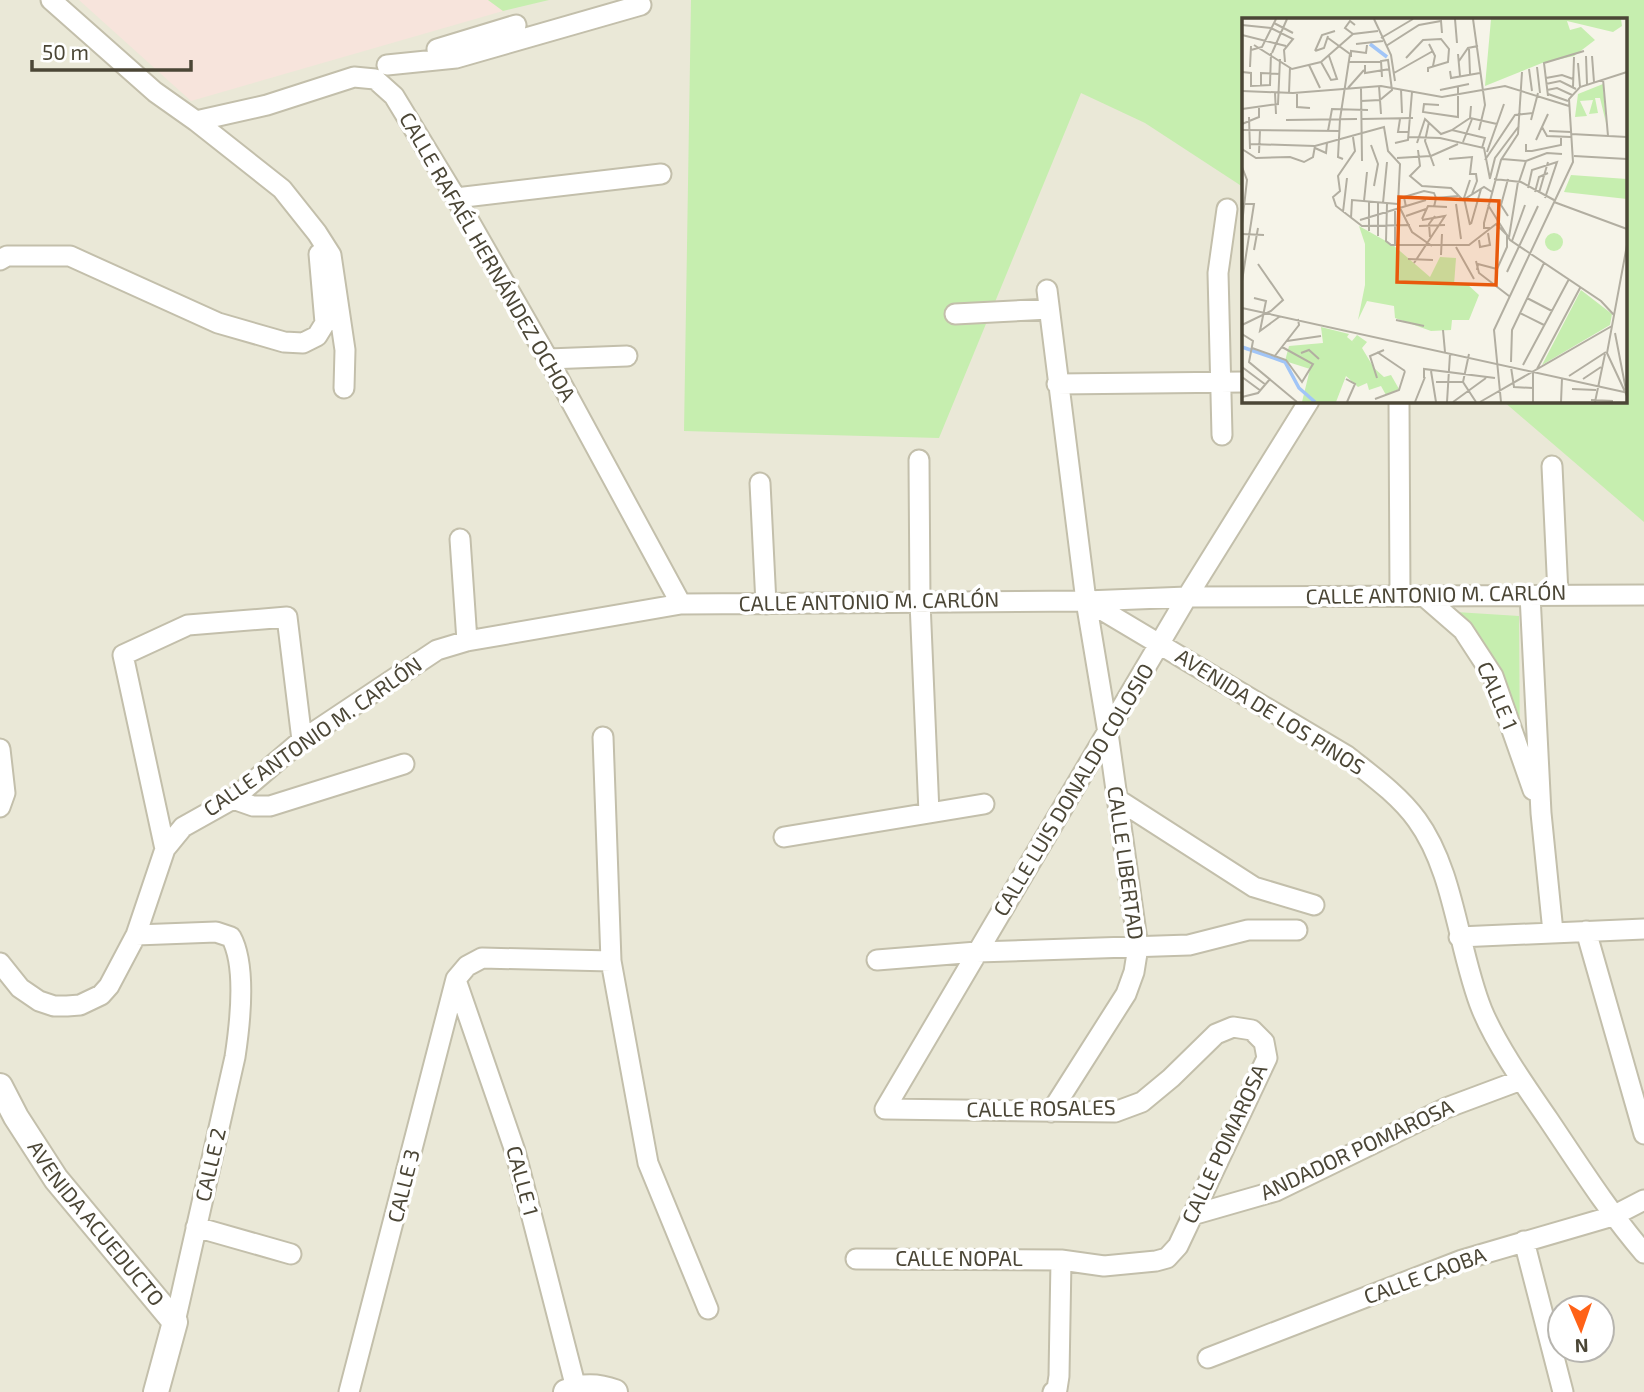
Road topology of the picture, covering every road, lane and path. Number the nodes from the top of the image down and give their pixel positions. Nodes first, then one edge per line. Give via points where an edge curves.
1 (51, 0) edge
2 (641, 5) dead end
3 (516, 25) dead end
4 (381, 72) junction
5 (196, 121) junction
6 (661, 174) dead end
7 (456, 198) junction
8 (1227, 209) dead end
9 (317, 233) junction
10 (0, 260) edge
11 (955, 314) dead end
12 (627, 356) dead end
13 (548, 359) junction
14 (1219, 383) junction
15 (1242, 383) edge
16 (1058, 384) junction
17 (344, 388) dead end
18 (1308, 402) edge
19 (1399, 402) edge
20 (1222, 435) dead end
21 (919, 460) dead end
22 (1552, 466) dead end
23 (760, 483) dead end
24 (460, 539) dead end
25 (1558, 594) junction
26 (1531, 595) junction
27 (1644, 595) edge
28 (1400, 596) junction
29 (1187, 597) junction
30 (1425, 597) junction
31 (1086, 601) junction
32 (920, 602) junction
33 (681, 604) junction
34 (766, 604) junction
35 (467, 641) junction
36 (1161, 643) junction
37 (1108, 733) junction
38 (603, 737) dead end
39 (302, 740) junction
40 (0, 749) edge
41 (404, 764) dead end
42 (233, 799) junction
43 (1117, 799) junction
44 (984, 804) dead end
45 (0, 807) edge
46 (929, 813) junction
47 (1541, 813) junction
48 (784, 837) dead end
49 (165, 849) junction
50 (1314, 905) dead end
51 (1644, 929) edge
52 (1297, 930) dead end
53 (1553, 932) junction
54 (1586, 932) junction
55 (136, 935) junction
56 (1459, 937) junction
57 (1138, 947) junction
58 (977, 952) junction
59 (877, 960) dead end
60 (611, 961) junction
61 (0, 964) edge
62 (456, 979) junction
63 (1252, 1030) joint
64 (1521, 1080) junction
65 (0, 1086) edge
66 (885, 1109) joint
67 (1051, 1112) junction
68 (1644, 1134) edge
69 (1644, 1199) edge
70 (1192, 1215) junction
71 (1613, 1216) junction
72 (196, 1227) junction
73 (1524, 1241) junction
74 (1644, 1253) edge
75 (291, 1254) dead end
76 (1167, 1258) joint
77 (856, 1259) dead end
78 (1061, 1260) junction
79 (708, 1309) dead end
80 (175, 1322) junction
81 (1208, 1358) dead end
82 (573, 1390) edge
83 (1055, 1391) edge
84 (156, 1392) edge
85 (349, 1392) edge
86 (615, 1392) edge
87 (1563, 1392) edge

1 - 5 street via 155,92
2 - 4 street via 456,58
3 - 4 street
4 - 5 street
4 - 7 street, CALLE RAFAÉL HERNÁNDEZ OCHOA
5 - 9 street via 282,189
6 - 7 street
7 - 13 street, CALLE RAFAÉL HERNÁNDEZ OCHOA
8 - 14 street via 1218,273
9 - 10 street via 325,323 317,336 303,343 218,323 70,256 7,256
9 - 17 street via 331,255 345,350
11 - 16 street, CALLE LIBERTAD via 1048,299
12 - 13 street
13 - 33 street, CALLE RAFAÉL HERNÁNDEZ OCHOA
14 - 15 street
14 - 16 street
14 - 20 street
16 - 31 street, CALLE LIBERTAD
18 - 29 street, CALLE LUIS DONALDO COLOSIO
19 - 28 street
21 - 32 street
22 - 25 street
23 - 34 street
24 - 35 street
25 - 26 street, CALLE ANTONIO M. CARLÓN
25 - 27 street, CALLE ANTONIO M. CARLÓN
26 - 30 street, CALLE ANTONIO M. CARLÓN
26 - 47 street, CALLE 1
28 - 29 street, CALLE ANTONIO M. CARLÓN
28 - 30 street, CALLE ANTONIO M. CARLÓN
29 - 31 street, CALLE ANTONIO M. CARLÓN
29 - 36 street, CALLE LUIS DONALDO COLOSIO
30 - 47 street, CALLE 1 via 1463,631 1493,676
31 - 32 street, CALLE ANTONIO M. CARLÓN
31 - 36 street, AVENIDA DE LOS PINOS
31 - 37 street, CALLE LIBERTAD
32 - 34 street, CALLE ANTONIO M. CARLÓN
32 - 46 street
33 - 34 street, CALLE ANTONIO M. CARLÓN
33 - 35 street, CALLE ANTONIO M. CARLÓN
35 - 39 street, CALLE ANTONIO M. CARLÓN via 437,650
36 - 37 street, CALLE LUIS DONALDO COLOSIO
36 - 56 street, AVENIDA DE LOS PINOS via 1347,756 1384,785 1417,820 1441,863
37 - 43 street, CALLE LIBERTAD
37 - 58 street, CALLE LUIS DONALDO COLOSIO
38 - 60 street
39 - 42 street, CALLE ANTONIO M. CARLÓN
39 - 49 street via 287,617 188,625 123,655
40 - 45 street via 5,793
41 - 42 street via 270,806
42 - 49 street, CALLE ANTONIO M. CARLÓN via 183,827
43 - 50 street via 1254,887
43 - 57 street, CALLE LIBERTAD
44 - 46 street
46 - 48 street
47 - 53 street, CALLE 1
49 - 55 street, CALLE ANTONIO M. CARLÓN
51 - 54 street
52 - 57 street via 1248,930 1189,945
53 - 54 street
53 - 56 street
54 - 68 street
55 - 61 street, CALLE ANTONIO M. CARLÓN via 109,986 80,1005 54,1006 39,1001 20,988
55 - 72 street, CALLE 2 via 216,932 231,937 238,950 240,1019 235,1057
56 - 64 street, AVENIDA DE LOS PINOS via 1483,1011
57 - 58 street
57 - 67 street, CALLE LIBERTAD via 1126,994
58 - 59 street
58 - 66 street, CALLE LUIS DONALDO COLOSIO
60 - 62 street via 482,958
60 - 79 street via 648,1163
62 - 82 street, CALLE 1 via 515,1151
62 - 85 street, CALLE 3
63 - 67 street, CALLE ROSALES via 1233,1027 1216,1034 1142,1102 1115,1112
63 - 70 street, CALLE POMAROSA via 1264,1042 1267,1058
64 - 70 street, ANDADOR POMAROSA via 1446,1108 1276,1191
64 - 71 street, AVENIDA DE LOS PINOS
65 - 80 street, AVENIDA ACUEDUCTO via 57,1179
66 - 67 street, CALLE ROSALES
69 - 71 street, CALLE CAOBA
70 - 76 street, CALLE POMAROSA via 1178,1247
71 - 73 street, CALLE CAOBA
71 - 74 street, AVENIDA DE LOS PINOS
72 - 75 street
72 - 80 street, CALLE 2
73 - 81 street, CALLE CAOBA via 1462,1260
73 - 87 street
76 - 78 street, CALLE NOPAL via 1104,1266
77 - 78 street, CALLE NOPAL
78 - 83 street
80 - 84 street, CALLE 2
82 - 86 street via 601,1387

